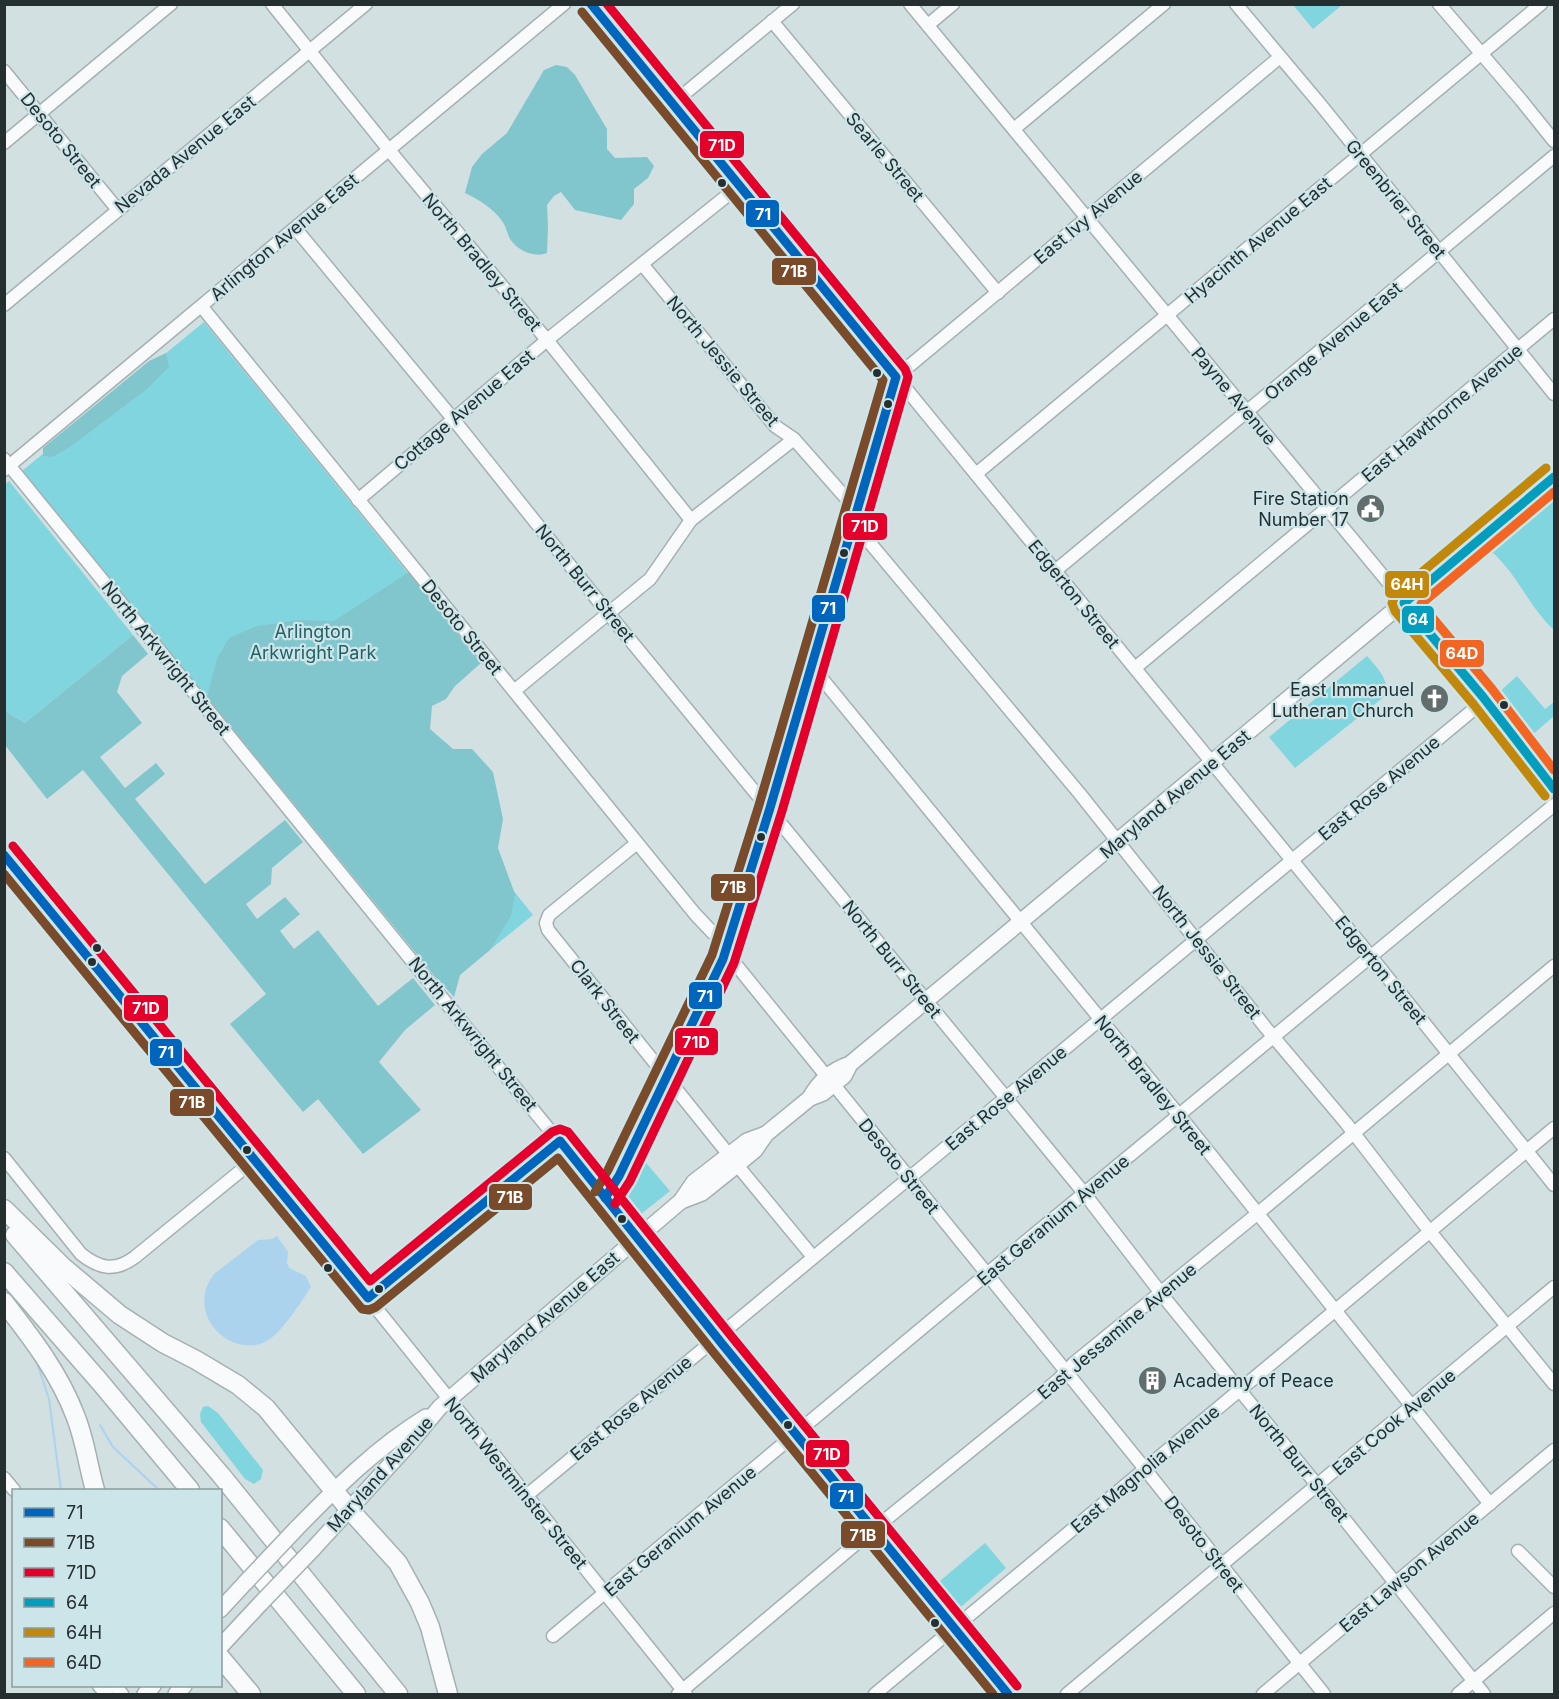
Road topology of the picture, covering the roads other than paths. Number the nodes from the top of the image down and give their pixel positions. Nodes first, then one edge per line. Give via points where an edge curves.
1 (171, 4) edge
2 (272, 4) edge
3 (366, 4) edge
4 (564, 4) edge
5 (591, 4) edge
6 (793, 4) edge
7 (910, 4) edge
8 (953, 4) edge
9 (1164, 4) edge
10 (1236, 4) edge
11 (1438, 4) edge
12 (1541, 4) edge
13 (772, 21) junction
14 (928, 25) junction
15 (309, 52) junction
16 (1482, 54) junction
17 (1280, 57) junction
18 (4, 71) edge
19 (672, 104) junction
20 (40, 114) junction
21 (1014, 129) junction
22 (1554, 141) edge
23 (4, 143) edge
24 (389, 150) junction
25 (1361, 154) junction
26 (1554, 156) edge
27 (739, 186) junction
28 (118, 210) junction
29 (1087, 218) junction
30 (295, 228) junction
31 (1438, 252) junction
32 (642, 264) junction
33 (998, 292) junction
34 (4, 305) edge
35 (202, 307) junction
36 (1167, 316) junction
37 (1554, 319) edge
38 (547, 340) junction
39 (1518, 350) junction
40 (896, 377) junction
41 (1554, 394) edge
42 (1247, 412) junction
43 (454, 420) junction
44 (794, 439) junction
45 (6, 465) edge
46 (976, 474) junction
47 (1554, 477) edge
48 (358, 500) junction
49 (857, 504) junction
50 (1327, 509) junction
51 (691, 520) junction
52 (850, 529) junction
53 (1055, 572) junction
54 (1404, 603) junction
55 (608, 612) junction
56 (1135, 668) junction
57 (809, 674) junction
58 (514, 691) junction
59 (1485, 700) junction
60 (1213, 763) junction
61 (1554, 789) edge
62 (1554, 804) edge
63 (770, 808) junction
64 (1119, 841) junction
65 (636, 843) junction
66 (4, 854) edge
67 (1292, 861) junction
68 (1020, 922) junction
69 (729, 939) junction
70 (1196, 940) junction
71 (1372, 958) junction
72 (723, 959) junction
73 (1554, 966) edge
74 (925, 1001) junction
75 (1101, 1019) junction
76 (1274, 1037) junction
77 (1449, 1053) junction
78 (666, 1078) junction
79 (830, 1081) junction
80 (1005, 1099) junction
81 (1179, 1115) junction
82 (1554, 1128) edge
83 (1353, 1132) junction
84 (560, 1141) junction
85 (1527, 1151) junction
86 (4, 1158) edge
87 (254, 1160) junction
88 (733, 1160) junction
89 (909, 1178) junction
90 (1554, 1185) edge
91 (1084, 1193) junction
92 (605, 1198) junction
93 (4, 1209) edge
94 (1257, 1214) junction
95 (4, 1223) edge
96 (1431, 1231) junction
97 (637, 1238) junction
98 (813, 1257) junction
99 (4, 1272) edge
100 (987, 1275) junction
101 (1554, 1287) edge
102 (1161, 1293) junction
103 (368, 1299) junction
104 (4, 1302) edge
105 (1335, 1311) junction
106 (1508, 1326) junction
107 (716, 1337) junction
108 (1066, 1372) junction
109 (1554, 1384) edge
110 (1240, 1390) junction
111 (448, 1399) junction
112 (1412, 1407) junction
113 (436, 1411) junction
114 (796, 1433) junction
115 (1554, 1450) edge
116 (1145, 1469) junction
117 (1318, 1486) junction
118 (95, 1489) edge
119 (188, 1489) edge
120 (333, 1490) junction
121 (526, 1496) junction
122 (1490, 1504) junction
123 (349, 1509) junction
124 (222, 1530) edge
125 (874, 1531) junction
126 (1518, 1551) dead end
127 (1222, 1567) junction
128 (1395, 1584) junction
129 (1554, 1587) edge
130 (605, 1594) junction
131 (222, 1608) edge
132 (1554, 1613) edge
133 (954, 1628) junction
134 (553, 1636) dead end
135 (222, 1645) edge
136 (222, 1659) edge
137 (1300, 1664) junction
138 (1473, 1682) junction
139 (682, 1693) edge
140 (251, 1695) edge
141 (357, 1695) edge
142 (398, 1695) edge
143 (448, 1695) edge
144 (875, 1695) edge
145 (1008, 1695) edge
146 (1067, 1695) edge
147 (1263, 1695) edge
148 (1324, 1695) edge
149 (1458, 1695) edge
150 (1484, 1695) edge

1 - 20 street
2 - 15 street, North Bradley Street
3 - 15 street, Nevada Avenue East
4 - 24 street, Arlington Avenue East
5 - 19 street, Edgerton Street
6 - 13 street
7 - 14 street, Payne Avenue
8 - 14 street
9 - 21 street
10 - 17 street, Greenbrier Street
11 - 16 street
12 - 16 street, Hyacinth Avenue East
13 - 19 street
13 - 33 street, Searle Street
14 - 21 street, Payne Avenue
15 - 24 street, North Bradley Street
15 - 28 street, Nevada Avenue East
16 - 22 street
16 - 25 street, Hyacinth Avenue East
17 - 25 street, Greenbrier Street
17 - 29 street, East Ivy Avenue
18 - 20 street, Desoto Street
19 - 27 street, Edgerton Street
20 - 23 street
20 - 28 street, Desoto Street
21 - 29 street, Payne Avenue
24 - 30 street, Arlington Avenue East
24 - 38 street, North Bradley Street
25 - 31 street, Greenbrier Street
25 - 36 street, Hyacinth Avenue East
26 - 31 street, Orange Avenue East
27 - 32 street, Cottage Avenue East
27 - 40 street, Edgerton Street
28 - 34 street, Nevada Avenue East
29 - 33 street, East Ivy Avenue
29 - 36 street, Payne Avenue
30 - 35 street, Arlington Avenue East
30 - 43 street, North Burr Street
31 - 39 street, Greenbrier Street
31 - 42 street, Orange Avenue East
32 - 38 street, Cottage Avenue East
32 - 44 street, North Jessie Street via 775,426
33 - 40 street, East Ivy Avenue
35 - 45 street, Arlington Avenue East
35 - 48 street, Desoto Street
36 - 42 street, Payne Avenue
36 - 46 street, Hyacinth Avenue East
37 - 39 street, East Hawthorne Avenue
38 - 43 street, Cottage Avenue East
38 - 51 street, North Bradley Street
39 - 41 street, Greenbrier Street
39 - 50 street, East Hawthorne Avenue
40 - 46 street, Edgerton Street
40 - 49 street
42 - 50 street, Payne Avenue
42 - 53 street, Orange Avenue East
43 - 48 street, Cottage Avenue East
43 - 55 street, North Burr Street
44 - 49 street, North Jessie Street via 844,497
44 - 51 street
45 - 84 street, North Arkwright Street
46 - 53 street, Edgerton Street
47 - 54 main road, Maryland Avenue East
48 - 58 street, Desoto Street
49 - 52 street
50 - 54 street, Payne Avenue
50 - 56 street, East Hawthorne Avenue
51 - 55 street via 650,579
52 - 57 street
52 - 64 street, North Jessie Street via 865,537
53 - 56 street, Edgerton Street
54 - 59 street, Payne Avenue
54 - 60 main road, Maryland Avenue East
55 - 58 street
55 - 63 street, North Burr Street
56 - 60 street, Edgerton Street
57 - 63 street
57 - 68 street, North Bradley Street via 823,680
58 - 65 street, Desoto Street
59 - 61 street, Payne Avenue
59 - 67 street, East Rose Avenue
60 - 64 main road, Maryland Avenue East
60 - 67 street, Edgerton Street
62 - 71 street, East Geranium Avenue
63 - 69 street
63 - 74 street, North Burr Street
64 - 68 main road, Maryland Avenue East
64 - 70 street, North Jessie Street
65 - 69 street, Desoto Street via 705,926
65 - 78 street, Clark Street via 549,915 546,923
66 - 87 street, North Westminster Street
67 - 70 street, East Rose Avenue
67 - 71 street, Edgerton Street
68 - 74 main road, Maryland Avenue East
68 - 75 street, North Bradley Street
69 - 72 street
70 - 75 street, East Rose Avenue
70 - 76 street, North Jessie Street
71 - 76 street, East Geranium Avenue
71 - 77 street, Edgerton Street
72 - 78 street
72 - 79 street, Desoto Street via 737,966
73 - 77 street, East Jessamine Avenue
74 - 79 main road, Maryland Avenue East via 850,1064 844,1076
74 - 80 street, North Burr Street
75 - 80 street, East Rose Avenue
75 - 81 street, North Bradley Street
76 - 81 street, East Geranium Avenue
76 - 83 street, North Jessie Street
77 - 83 street, East Jessamine Avenue
77 - 85 street, Edgerton Street
78 - 88 street, Clark Street
78 - 92 street
79 - 88 main road, Maryland Avenue East via 824,1093 810,1098 766,1134 755,1150
79 - 89 street, Desoto Street
80 - 89 street, East Rose Avenue
80 - 91 street, North Burr Street
81 - 91 street, East Geranium Avenue
81 - 94 street, North Bradley Street
82 - 85 street, East Magnolia Avenue
83 - 94 street, East Jessamine Avenue
83 - 96 street, North Jessie Street
84 - 92 street, North Arkwright Street
84 - 103 street
85 - 90 street, Edgerton Street
85 - 96 street, East Magnolia Avenue
86 - 87 street via 81,1254 110,1267 135,1257
87 - 103 street, North Westminster Street
88 - 97 main road, Maryland Avenue East via 702,1193 681,1201
88 - 98 street, Clark Street
89 - 98 street, East Rose Avenue
89 - 100 street, Desoto Street
91 - 100 street, East Geranium Avenue
91 - 102 street, North Burr Street
92 - 97 street, North Arkwright Street
93 - 120 highway via 120,1316 254,1396
94 - 102 street, East Jessamine Avenue
94 - 105 street, North Bradley Street
95 - 142 highway via 221,1475
96 - 105 street, East Magnolia Avenue
96 - 106 street, North Jessie Street
97 - 107 street, North Arkwright Street
97 - 111 main road, Maryland Avenue East
98 - 107 street, East Rose Avenue
99 - 119 highway
100 - 108 street, Desoto Street
100 - 114 street, East Geranium Avenue
101 - 106 street, East Cook Avenue
102 - 108 street, East Jessamine Avenue
102 - 110 street, North Burr Street
103 - 111 street, North Westminster Street
104 - 118 highway via 47,1360 68,1398
105 - 110 street, East Magnolia Avenue
105 - 112 street, North Bradley Street
106 - 109 street, North Jessie Street
106 - 112 street, East Cook Avenue
107 - 114 street, North Arkwright Street
107 - 121 street, East Rose Avenue
108 - 116 street, Desoto Street
108 - 125 street, East Jessamine Avenue
110 - 116 street, East Magnolia Avenue
110 - 117 street, North Burr Street
111 - 113 main road, Maryland Avenue East
111 - 121 street, North Westminster Street
112 - 117 street, East Cook Avenue
112 - 122 street, North Bradley Street
113 - 120 main road, Maryland Avenue via 399,1433
113 - 123 main road, Maryland Avenue
114 - 125 street, North Arkwright Street
114 - 130 street, East Geranium Avenue
115 - 122 street, East Lawson Avenue
116 - 127 street, Desoto Street
116 - 133 street, East Magnolia Avenue
117 - 127 street, East Cook Avenue
117 - 128 street, North Burr Street
120 - 123 highway
120 - 131 main road, Maryland Avenue, bridge
121 - 130 street, North Westminster Street
122 - 128 street, East Lawson Avenue
123 - 135 main road, Maryland Avenue, bridge
123 - 143 highway via 398,1563 410,1583 430,1627
124 - 141 highway
125 - 133 street, North Arkwright Street
125 - 139 street, East Jessamine Avenue
126 - 129 street
127 - 137 street, Desoto Street
127 - 146 street, East Cook Avenue
128 - 137 street, East Lawson Avenue
128 - 138 street, North Burr Street
130 - 134 street, East Geranium Avenue
130 - 139 street, North Westminster Street
132 - 138 street
133 - 144 street, East Magnolia Avenue
133 - 145 street, North Arkwright Street
136 - 140 highway
137 - 147 street, East Lawson Avenue
137 - 148 street, Desoto Street
138 - 149 street
138 - 150 street, North Burr Street

